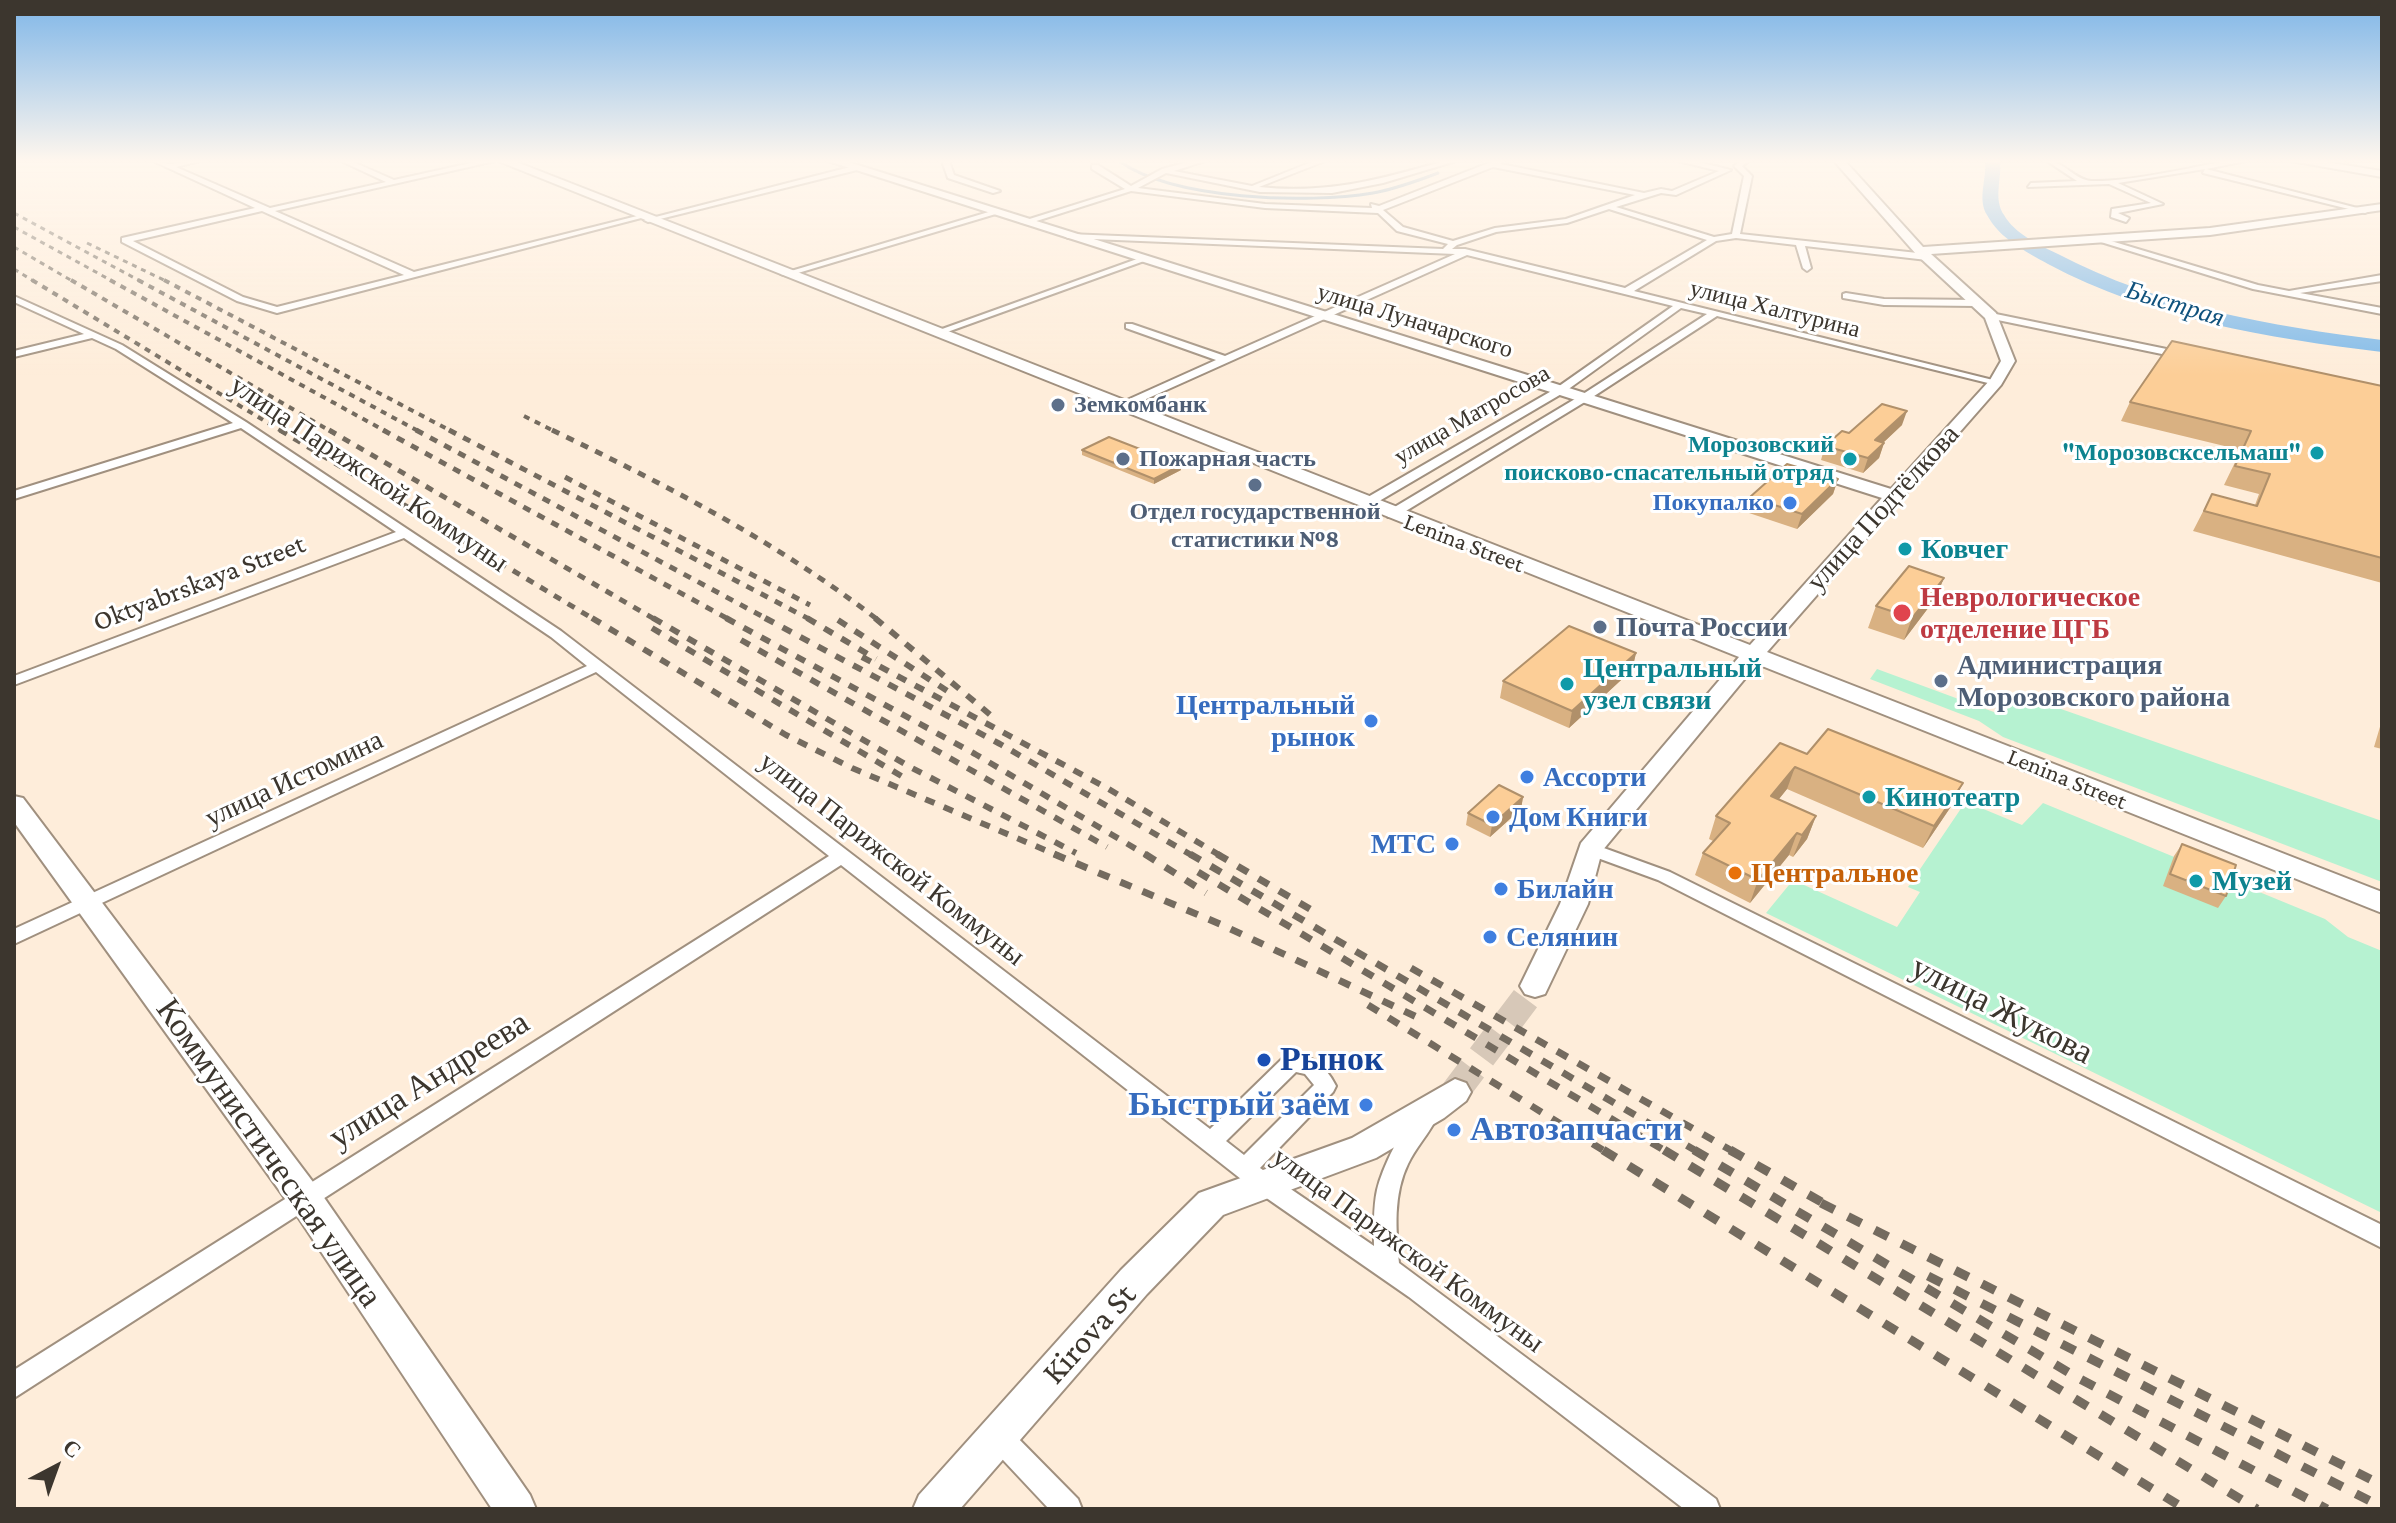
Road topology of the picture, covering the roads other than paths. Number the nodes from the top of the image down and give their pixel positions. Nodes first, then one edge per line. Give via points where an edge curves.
1 (162, 232) edge
2 (318, 232) edge
3 (587, 232) edge
4 (680, 232) edge
5 (929, 232) edge
6 (1056, 232) edge
7 (1409, 232) edge
8 (1490, 232) edge
9 (1691, 232) edge
10 (1737, 232) edge
11 (1903, 232) edge
12 (2190, 232) edge
13 (1068, 236) junction
14 (1736, 236) junction
15 (1714, 239) junction
16 (2104, 240) junction
17 (1800, 244) junction
18 (1450, 247) junction
19 (1465, 252) junction
20 (1923, 254) junction
21 (1140, 261) junction
22 (1807, 268) dead end
23 (785, 274) junction
24 (412, 275) junction
25 (2382, 278) edge
26 (1627, 291) junction
27 (2287, 292) junction
28 (1846, 296) dead end
29 (14, 299) edge
30 (1977, 303) junction
31 (1678, 306) junction
32 (2382, 311) edge
33 (1714, 314) junction
34 (1991, 316) junction
35 (1324, 317) junction
36 (1129, 326) dead end
37 (936, 333) junction
38 (93, 335) junction
39 (14, 354) edge
40 (2201, 359) edge
41 (1225, 360) junction
42 (1996, 382) junction
43 (1559, 391) junction
44 (1584, 398) junction
45 (1120, 407) junction
46 (242, 424) junction
47 (14, 495) edge
48 (1893, 496) junction
49 (1365, 504) junction
50 (1392, 514) junction
51 (403, 534) junction
52 (1753, 655) junction
53 (596, 667) junction
54 (14, 681) edge
55 (14, 804) edge
56 (1590, 849) junction
57 (840, 857) junction
58 (90, 903) junction
59 (2382, 903) edge
60 (14, 937) edge
61 (1535, 986) tunnel mouth
62 (1444, 1100) joint
63 (1211, 1142) junction
64 (1254, 1176) junction
65 (304, 1197) junction
66 (2382, 1237) edge
67 (1388, 1269) junction
68 (14, 1385) edge
69 (998, 1436) junction
70 (516, 1509) edge
71 (933, 1509) edge
72 (1068, 1509) edge
73 (1706, 1509) edge

1 - 24 street via 125,240 240,299 277,310
2 - 24 street
3 - 24 street
4 - 23 main road, Lenina Street
5 - 23 street
6 - 13 main road, улица Луначарского
7 - 18 street
8 - 18 street
9 - 15 street
10 - 14 street
11 - 20 main road
12 - 16 main road
13 - 18 street, улица Халтурина
13 - 21 main road, улица Луначарского
14 - 15 street
14 - 17 street
15 - 26 street
16 - 20 main road
16 - 27 street
17 - 20 street
17 - 22 street
18 - 19 street, улица Халтурина
19 - 26 street, улица Халтурина
19 - 35 street
20 - 30 main road
21 - 35 main road, улица Луначарского
21 - 37 street
23 - 37 main road, Lenina Street
25 - 27 street
26 - 31 street, улица Халтурина
27 - 32 street
28 - 30 street
29 - 38 street, улица Парижской Коммуны
30 - 34 main road
31 - 33 street, улица Халтурина
31 - 43 street, улица Матросова
33 - 42 street, улица Халтурина
33 - 44 street, улица Матросова
34 - 40 street
34 - 42 main road via 2008,361
35 - 41 street
35 - 43 main road, улица Луначарского
36 - 41 street
37 - 45 main road, Lenina Street
38 - 39 street
38 - 46 street, улица Парижской Коммуны
41 - 45 street
42 - 48 main road, улица Подтёлкова
43 - 44 main road, улица Луначарского
43 - 49 street, улица Матросова
44 - 48 main road, улица Луначарского
44 - 50 street, улица Матросова
45 - 49 main road, Lenina Street
46 - 47 street
46 - 51 street, улица Парижской Коммуны
48 - 52 main road, улица Подтёлкова
49 - 50 main road, Lenina Street
50 - 52 main road, Lenina Street
51 - 53 street, улица Парижской Коммуны via 556,634
51 - 54 street, Oktyabrskaya Street
52 - 56 main road, улица Подтёлкова
52 - 59 main road, Lenina Street
53 - 57 street, улица Парижской Коммуны
53 - 58 street, улица Истомина
55 - 58 main road, Коммунистическая улица
56 - 61 main road, улица Подтёлкова via 1574,904
56 - 66 street, улица Жукова via 1664,876
57 - 63 street, улица Парижской Коммуны
57 - 65 street, улица Андреева
58 - 60 street, улица Истомина
58 - 65 main road, Коммунистическая улица
62 - 64 main road via 1364,1148
62 - 67 street via 1401,1152 1387,1191 1383,1213
63 - 64 street, улица Парижской Коммуны
63 - 64 street via 1291,1063 1318,1071 1326,1086
64 - 67 street, улица Парижской Коммуны
64 - 69 main road, Kirova St via 1211,1204 1134,1282
65 - 68 street, улица Андреева
65 - 70 main road, Коммунистическая улица
67 - 73 street, улица Парижской Коммуны
69 - 71 main road, Kirova St
69 - 72 street

